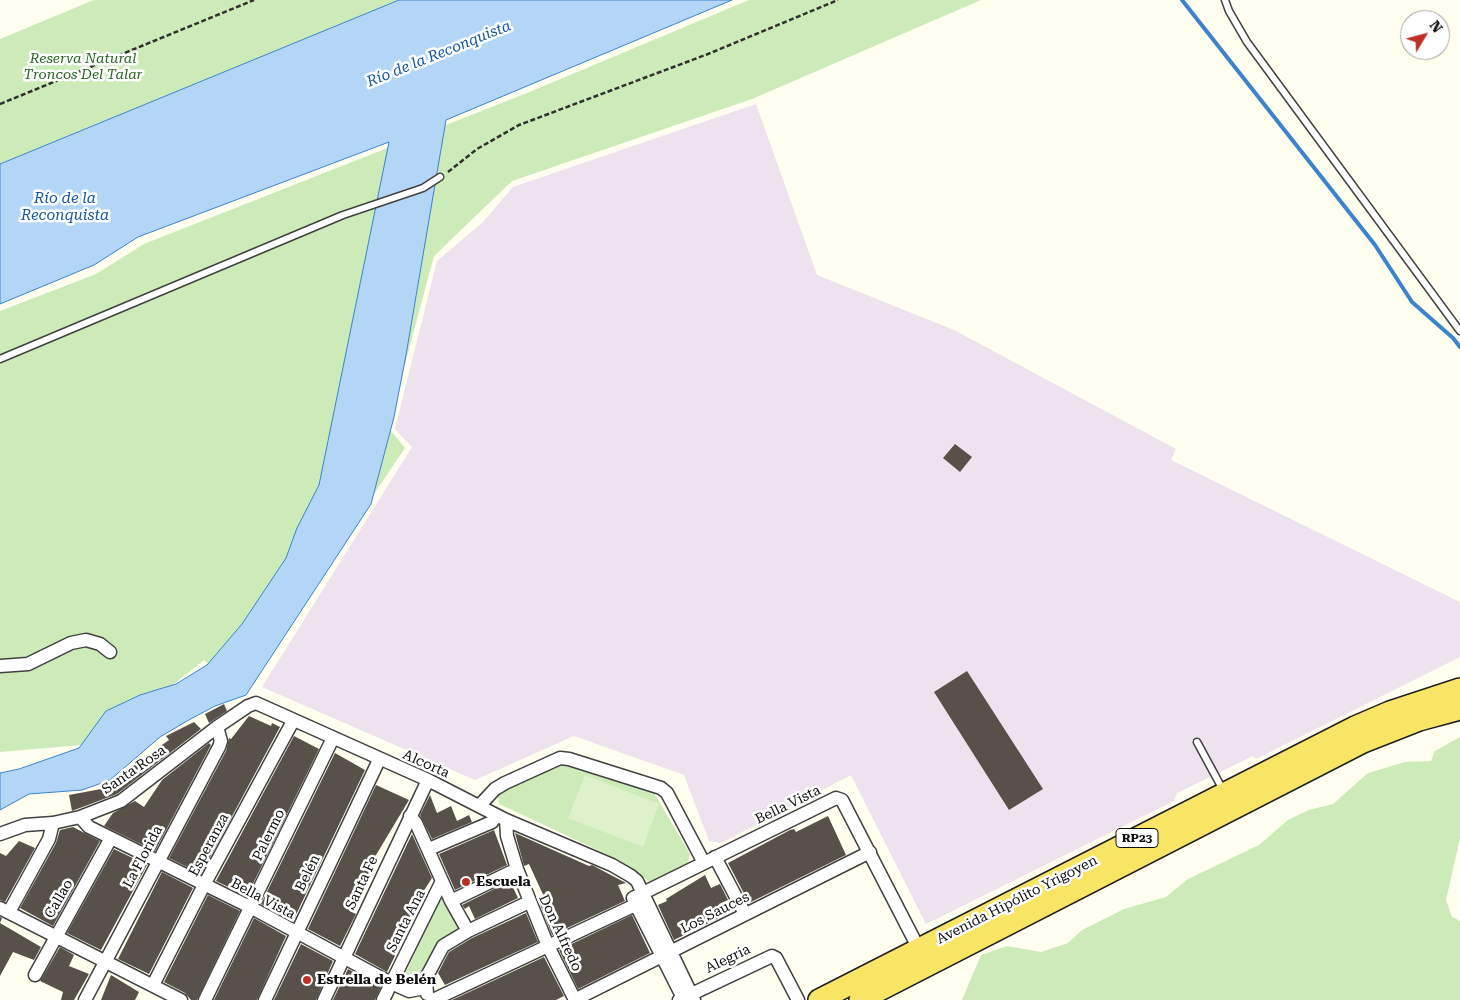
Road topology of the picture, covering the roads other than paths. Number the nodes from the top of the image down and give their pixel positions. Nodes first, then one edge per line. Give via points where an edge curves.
1 (1225, 0) edge
2 (440, 177) road end
3 (1460, 331) edge
4 (0, 359) edge
5 (110, 652) dead end
6 (0, 666) edge
7 (1458, 692) edge
8 (293, 721) junction
9 (218, 727) junction
10 (333, 738) junction
11 (1197, 742) dead end
12 (379, 760) junction
13 (428, 780) junction
14 (1229, 801) junction
15 (480, 805) junction
16 (410, 816) junction
17 (80, 817) junction
18 (501, 817) junction
19 (53, 823) junction
20 (0, 834) edge
21 (111, 838) junction
22 (429, 849) junction
23 (870, 852) junction
24 (709, 860) junction
25 (157, 862) junction
26 (516, 869) junction
27 (442, 881) junction
28 (204, 885) junction
29 (638, 900) junction
30 (451, 901) junction
31 (529, 902) junction
32 (250, 907) junction
33 (4, 910) edge
34 (745, 914) junction
35 (468, 931) junction
36 (296, 933) junction
37 (55, 935) junction
38 (548, 946) junction
39 (667, 954) junction
40 (344, 958) junction
41 (923, 958) junction
42 (105, 961) junction
43 (35, 975) dead end
44 (391, 983) junction
45 (153, 985) junction
46 (427, 994) edge
47 (686, 998) edge
48 (85, 1000) edge
49 (181, 1000) edge
50 (205, 1000) edge
51 (265, 1000) edge
52 (324, 1000) edge
53 (383, 1000) edge
54 (433, 1000) edge
55 (575, 1000) edge
56 (798, 1000) edge
57 (819, 1000) edge
58 (860, 1000) edge

1 - 3 lane via 1247,42
2 - 4 lane via 422,188 343,215
5 - 6 street via 100,644 86,640 71,643 28,664
7 - 14 main road, Avenida Hipólito Yrigoyen / RP23 via 1418,720
8 - 9 street, Alcorta via 256,703
8 - 10 street, Alcorta
8 - 28 street, Esperanza
9 - 17 street, Santa Rosa via 121,801
9 - 25 street, La Florida via 219,747
10 - 12 street, Alcorta
10 - 32 street, Palermo
11 - 14 lane
12 - 13 street, Alcorta
12 - 36 street, Belén
13 - 15 street, Alcorta
13 - 16 street, Santa Fe
14 - 41 main road, Avenida Hipólito Yrigoyen / RP23
15 - 18 street, Alcorta
15 - 24 street via 505,783 560,758 569,759 661,788
16 - 22 street
16 - 40 street, Santa Fe
17 - 19 street, Santa Rosa
17 - 21 street, Bella Vista via 89,827
18 - 22 street
18 - 26 street, Don Alfredo
18 - 29 street, Alcorta via 612,865 637,881
19 - 20 street, Santa Rosa via 25,825
19 - 33 street via 50,839
21 - 25 street, Bella Vista
21 - 37 street, Callao
22 - 27 street
23 - 24 street, Bella Vista via 842,800 836,798
23 - 34 street, Los Sauces
23 - 41 street, Bella Vista
24 - 29 street, Bella Vista
24 - 34 street
25 - 28 street, Bella Vista
25 - 42 street, La Florida
26 - 30 street
26 - 31 street, Don Alfredo
27 - 30 street
27 - 44 street, Santa Ana
28 - 32 street, Bella Vista
28 - 45 street, Esperanza
29 - 38 street, Bella Vista via 631,907
29 - 39 street, Alcorta
30 - 35 street
31 - 35 street
31 - 38 street, Don Alfredo
32 - 36 street, Bella Vista
32 - 50 street, Palermo
33 - 37 street
34 - 39 street, Los Sauces
35 - 46 street via 440,950 426,978
36 - 40 street, Bella Vista
36 - 51 street, Belén
37 - 42 street
37 - 43 street, Callao
38 - 54 street, Bella Vista
38 - 55 street, Don Alfredo
39 - 47 street, Alcorta
39 - 55 street, Los Sauces
40 - 44 street, Bella Vista
40 - 52 street, Santa Fe
41 - 57 main road, Avenida Hipólito Yrigoyen / RP23
41 - 58 main road, Avenida Hipólito Yrigoyen / RP23
42 - 45 street
42 - 48 street, La Florida
44 - 46 street, Bella Vista
44 - 53 street, Santa Ana
45 - 49 street
47 - 56 street, Alegria via 772,956

